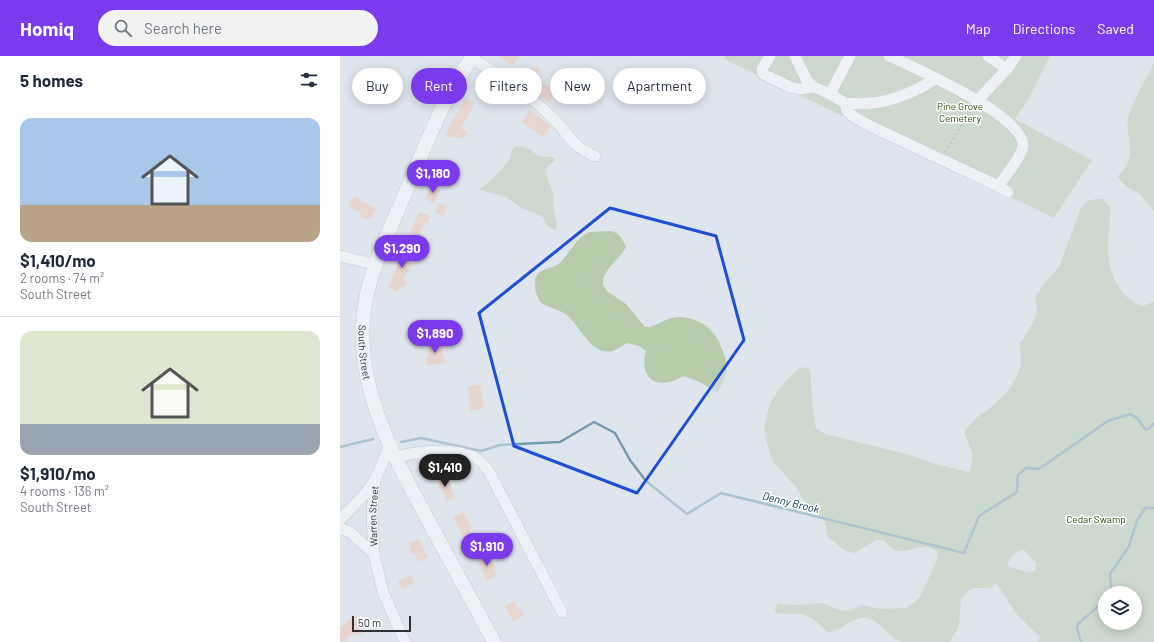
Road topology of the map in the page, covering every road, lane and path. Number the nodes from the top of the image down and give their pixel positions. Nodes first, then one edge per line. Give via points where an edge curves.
1 (770, 56) edge
2 (795, 56) edge
3 (850, 56) edge
4 (889, 56) edge
5 (988, 56) edge
6 (1016, 56) edge
7 (472, 57) edge
8 (1007, 70) junction
9 (935, 79) junction
10 (814, 88) junction
11 (830, 94) junction
12 (978, 100) junction
13 (845, 103) junction
14 (595, 156) dead end
15 (941, 159) junction
16 (998, 186) junction
17 (1008, 192) dead end
18 (340, 256) edge
19 (375, 264) junction
20 (392, 451) junction
21 (376, 478) junction
22 (340, 520) edge
23 (340, 528) edge
24 (374, 554) junction
25 (562, 612) dead end
26 (404, 642) edge
27 (494, 642) edge

1 - 10 street via 762,69 763,74 790,87
2 - 10 street
3 - 11 street
4 - 9 street
5 - 8 street
6 - 8 street
7 - 14 street via 542,108 576,145
7 - 19 main road, South Street via 445,102
8 - 12 street
9 - 12 street
9 - 13 street via 908,95 891,100
10 - 11 street
11 - 13 street
12 - 15 path
12 - 16 street via 997,113 1022,140 1023,149
13 - 15 street via 854,117
15 - 16 street
16 - 17 street
18 - 19 street
19 - 20 main road, South Street via 365,300 362,333 371,391
20 - 21 street
20 - 25 street via 457,453 476,458 483,464
20 - 27 main road, South Street
21 - 22 street via 354,507
21 - 24 street, Warren Street via 372,512
23 - 24 street, Warren Street via 350,532
24 - 26 street, Warren Street via 383,592

